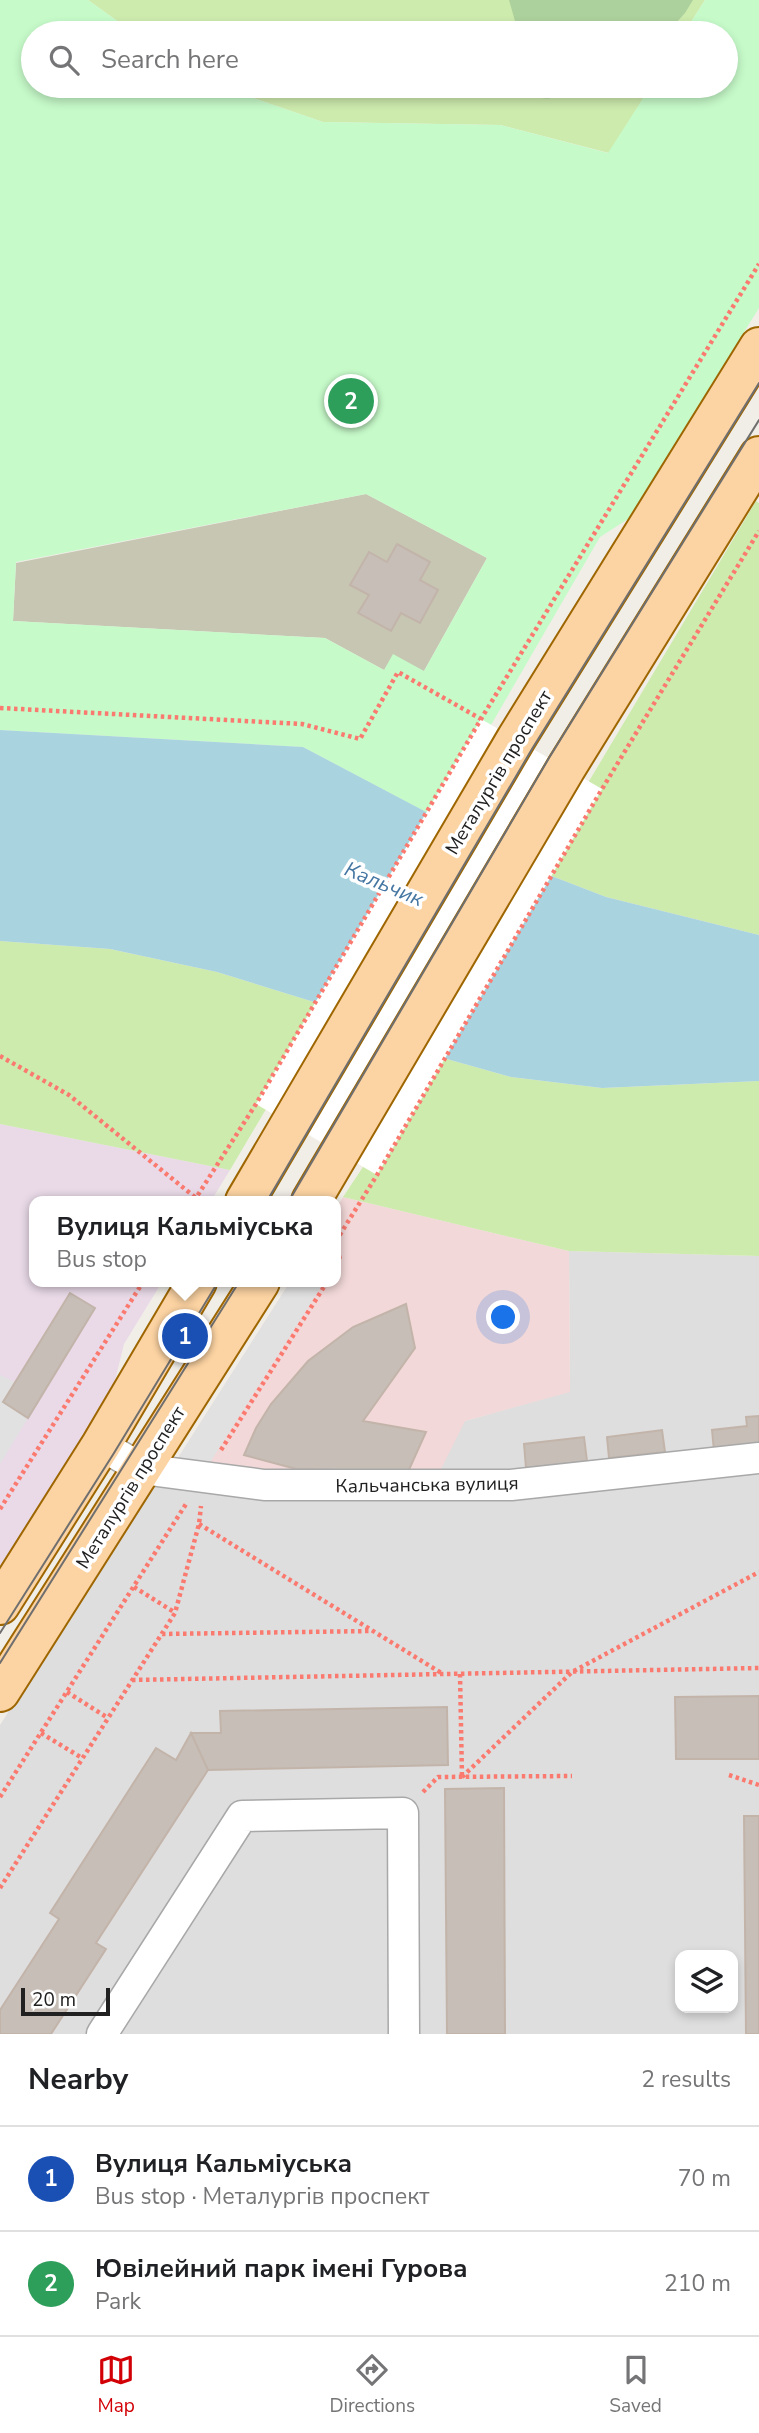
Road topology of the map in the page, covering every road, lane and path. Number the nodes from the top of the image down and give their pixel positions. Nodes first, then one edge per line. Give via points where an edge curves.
1 (759, 264) edge
2 (759, 347) edge
3 (759, 456) edge
4 (759, 531) edge
5 (0, 708) edge
6 (481, 719) junction
7 (0, 1056) edge
8 (190, 1196) edge
9 (198, 1196) edge
10 (248, 1196) edge
11 (314, 1196) edge
12 (341, 1232) edge
13 (140, 1287) edge
14 (194, 1287) edge
15 (257, 1287) edge
16 (324, 1287) edge
17 (101, 1445) junction
18 (759, 1458) edge
19 (142, 1469) junction
20 (203, 1477) junction
21 (0, 1509) edge
22 (759, 1572) edge
23 (134, 1587) junction
24 (0, 1605) edge
25 (175, 1613) junction
26 (373, 1631) junction
27 (161, 1634) junction
28 (759, 1668) edge
29 (572, 1672) junction
30 (460, 1674) junction
31 (443, 1675) junction
32 (132, 1680) junction
33 (0, 1692) edge
34 (67, 1692) junction
35 (108, 1718) junction
36 (41, 1733) junction
37 (82, 1758) junction
38 (729, 1775) dead end
39 (572, 1776) dead end
40 (439, 1777) dead end
41 (462, 1777) junction
42 (759, 1785) edge
43 (0, 1797) edge
44 (0, 1888) edge
45 (102, 2034) edge
46 (404, 2034) edge

1 - 6 path
2 - 10 main road, Металургів проспект via 516,739
3 - 11 main road via 566,768
4 - 12 path
5 - 6 path via 302,724 360,739 398,672
6 - 9 path
7 - 8 path via 69,1096
13 - 21 path
14 - 17 main road
15 - 19 main road, Металургів проспект
16 - 20 path
17 - 19 street, Кальчанська вулиця
17 - 24 main road
18 - 20 street, Кальчанська вулиця via 511,1485 264,1485
19 - 20 street, Кальчанська вулиця
19 - 33 main road, Металургів проспект
20 - 23 path
22 - 29 path
23 - 25 path
23 - 34 path
25 - 26 path via 199,1524
25 - 27 path
26 - 27 path
26 - 31 path
27 - 32 path
28 - 29 path
29 - 30 path
29 - 41 path
30 - 31 path
30 - 41 path
31 - 32 path
32 - 35 path
34 - 35 path
34 - 36 path
35 - 37 path
36 - 37 path
36 - 43 path
37 - 44 path
38 - 42 path
39 - 41 path
40 - 41 path
45 - 46 street via 242,1816 403,1813

